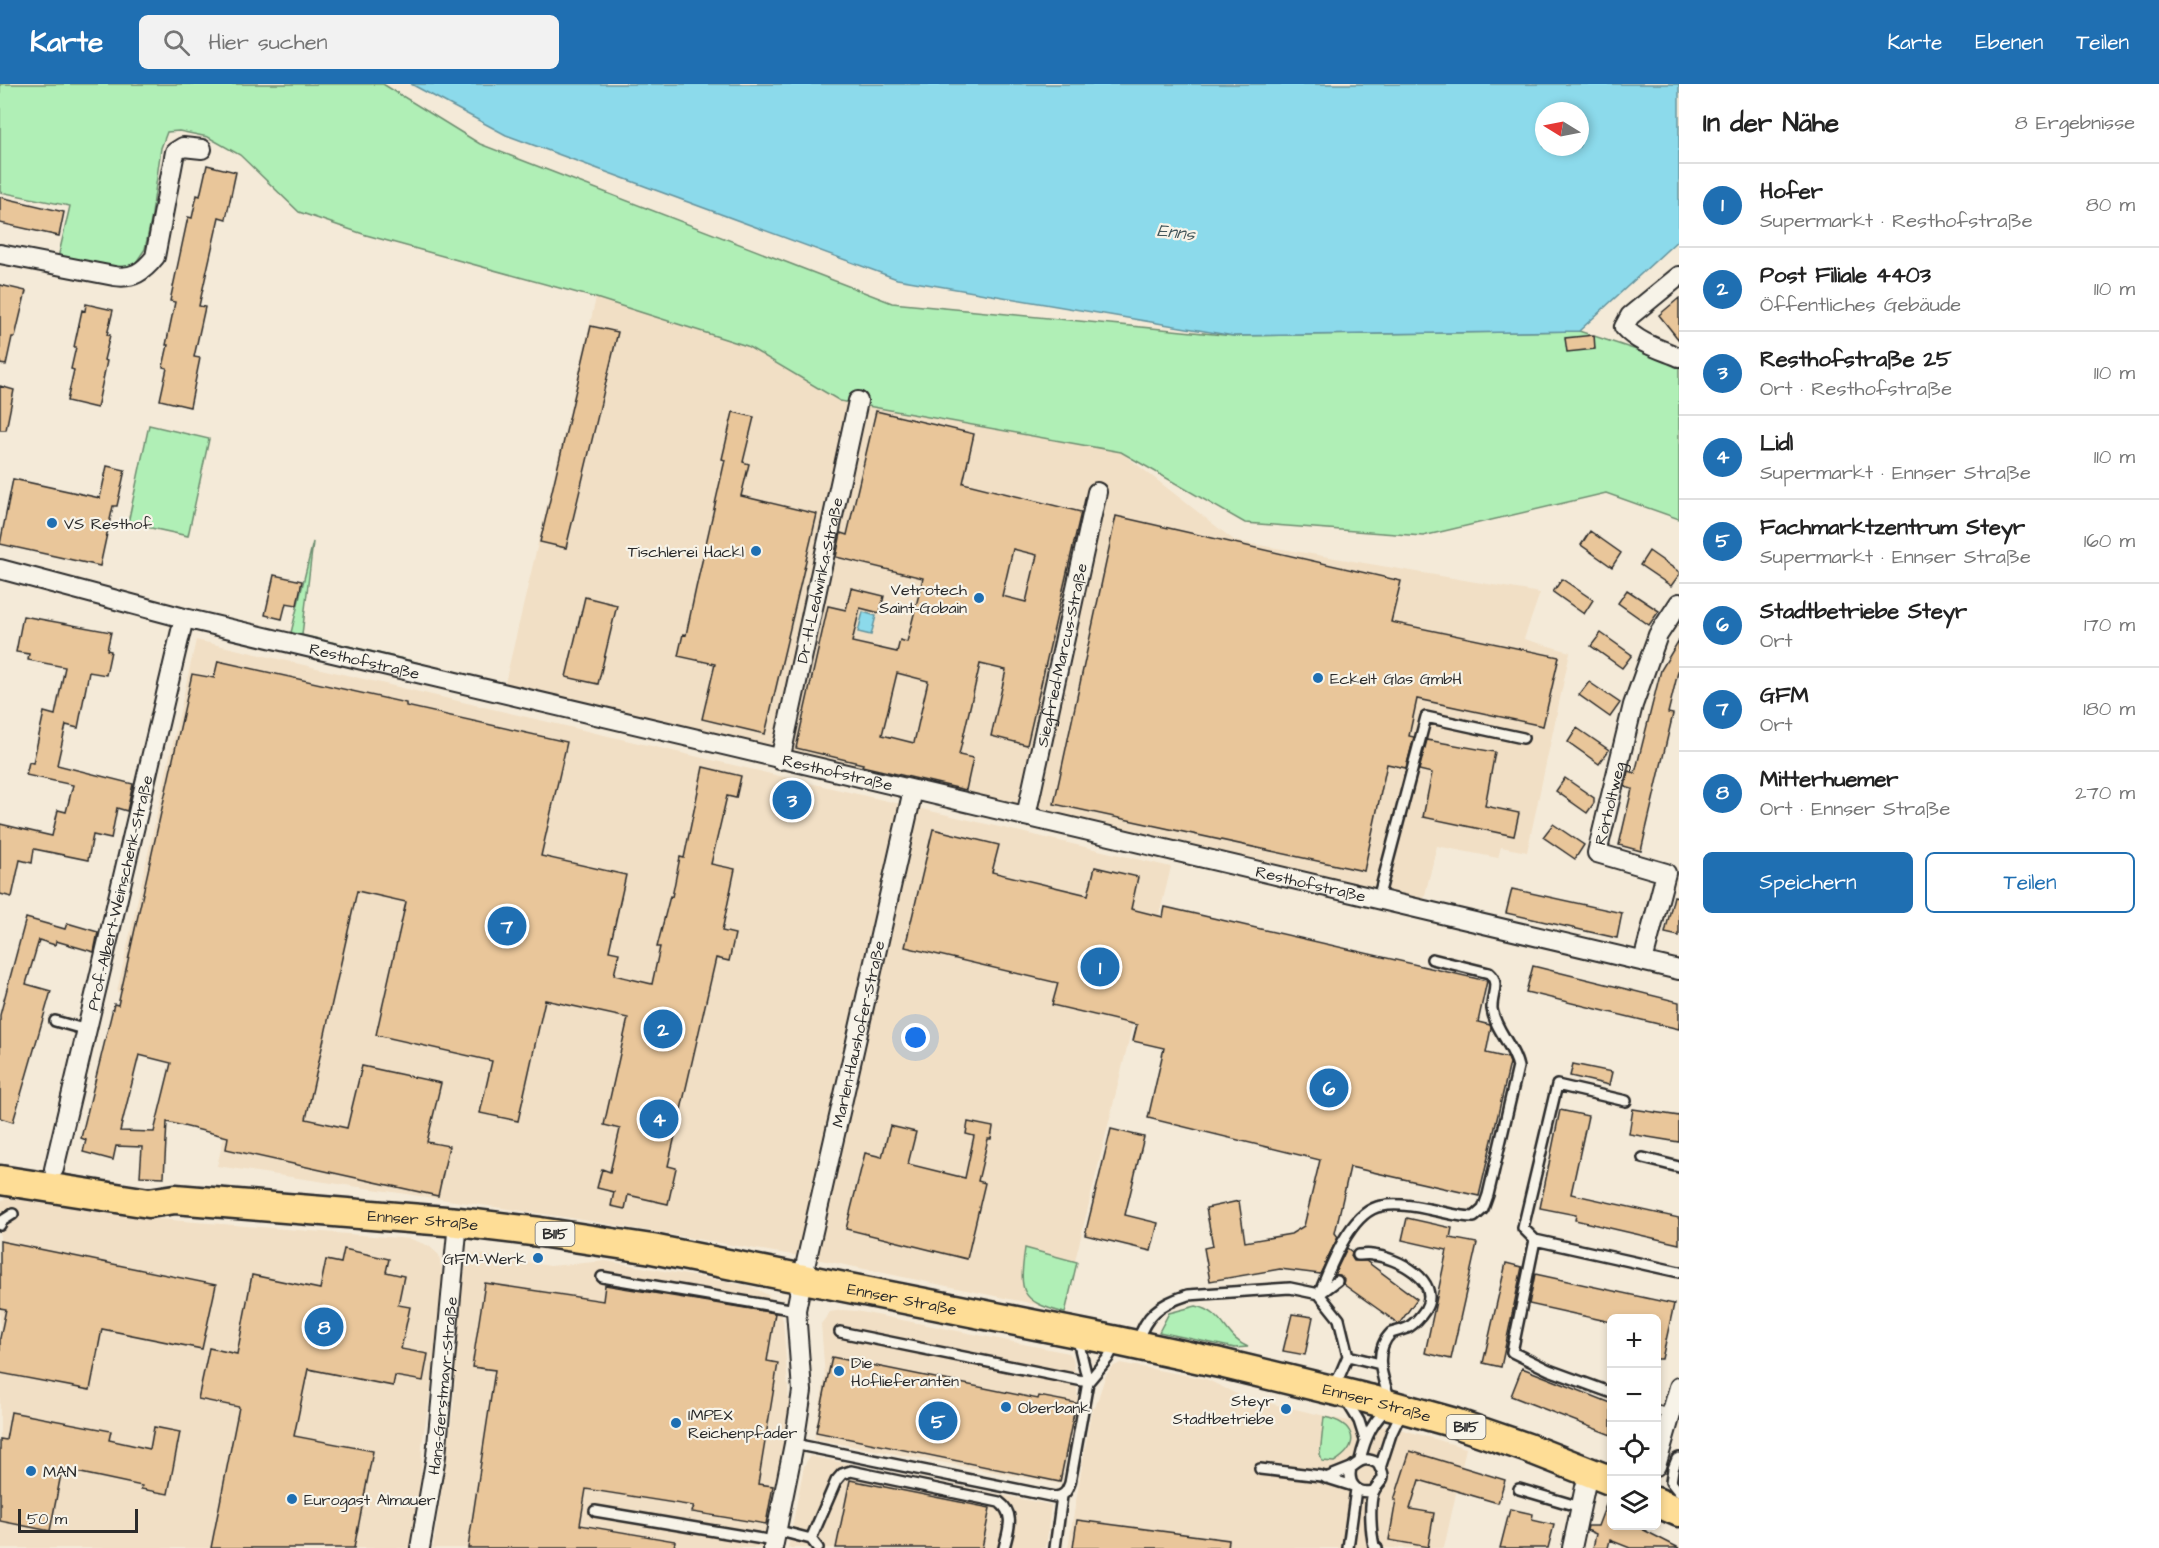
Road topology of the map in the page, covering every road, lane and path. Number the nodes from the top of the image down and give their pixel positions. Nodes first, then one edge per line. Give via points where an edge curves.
1 (202, 149) dead end
2 (0, 254) edge
3 (1679, 276) edge
4 (1679, 357) edge
5 (858, 401) dead end
6 (1097, 492) dead end
7 (0, 568) edge
8 (1679, 603) edge
9 (184, 618) junction
10 (1523, 738) dead end
11 (780, 760) junction
12 (913, 790) junction
13 (1026, 816) junction
14 (1378, 899) junction
15 (1432, 959) dead end
16 (1643, 961) junction
17 (1679, 970) edge
18 (55, 1021) dead end
19 (87, 1030) junction
20 (1626, 1101) dead end
21 (1643, 1158) dead end
22 (0, 1160) edge
23 (1679, 1167) edge
24 (54, 1169) junction
25 (0, 1180) edge
26 (175, 1199) junction
27 (14, 1214) dead end
28 (458, 1222) junction
29 (0, 1225) edge
30 (1535, 1240) junction
31 (1358, 1256) dead end
32 (1679, 1272) edge
33 (602, 1277) dead end
34 (802, 1280) junction
35 (1336, 1281) dead end
36 (1319, 1294) junction
37 (796, 1310) junction
38 (840, 1332) dead end
39 (1076, 1334) junction
40 (1127, 1344) junction
41 (1348, 1356) junction
42 (1380, 1364) junction
43 (1088, 1382) junction
44 (1679, 1387) edge
45 (1332, 1390) junction
46 (1607, 1392) edge
47 (1398, 1406) junction
48 (1670, 1417) edge
49 (1365, 1440) junction
50 (794, 1444) junction
51 (1661, 1448) edge
52 (1679, 1458) edge
53 (1360, 1460) junction
54 (1352, 1468) junction
55 (1380, 1468) junction
56 (1260, 1469) dead end
57 (1601, 1477) edge
58 (1326, 1478) junction
59 (1355, 1488) junction
60 (1519, 1489) dead end
61 (1373, 1491) junction
62 (1679, 1492) edge
63 (1062, 1496) junction
64 (1661, 1504) edge
65 (1580, 1507) junction
66 (595, 1511) dead end
67 (1679, 1512) edge
68 (811, 1539) junction
69 (774, 1540) edge
70 (420, 1548) edge
71 (818, 1548) edge
72 (1004, 1548) edge
73 (1055, 1548) edge
74 (1348, 1548) edge
75 (1377, 1548) edge
76 (1572, 1548) edge

1 - 2 street via 183,147 175,152 155,257 132,276
3 - 4 street via 1630,316 1624,327 1641,341
5 - 11 street, Dr.-H-Ledwinka-Straße
6 - 13 street, Siegfried-Marcus-Straße
7 - 9 street, Resthofstraße
8 - 16 street, Rörholtweg via 1658,635 1633,705 1597,853 1666,873
9 - 11 street, Resthofstraße
9 - 19 street, Prof.-Albert-Weinschenk-Straße
10 - 14 lane via 1426,717
11 - 12 street, Resthofstraße
12 - 13 street, Resthofstraße
12 - 34 street, Marlen-Haushofer-Straße
13 - 14 street, Resthofstraße
14 - 16 street, Resthofstraße
15 - 36 lane via 1489,973 1494,978 1494,1018 1518,1066 1488,1195 1474,1217 1402,1205 1380,1206 1364,1214 1348,1233
16 - 17 street, Resthofstraße
18 - 19 lane
19 - 24 street, Prof.-Albert-Weinschenk-Straße
20 - 30 lane via 1557,1085 1523,1228
21 - 23 lane
22 - 24 main road, Ennser Straße / B115
24 - 26 main road, Ennser Straße / B115 via 152,1187
25 - 26 main road, Ennser Straße / B115 via 149,1203
26 - 28 main road, Ennser Straße / B115
27 - 29 lane
28 - 34 main road, Ennser Straße / B115 via 641,1247
28 - 70 street, Hans-Gerstmayr-Straße via 436,1456
30 - 32 lane
30 - 46 lane via 1512,1352
31 - 42 lane via 1381,1256 1406,1267 1420,1276 1429,1291 1420,1316 1407,1328 1387,1337
33 - 37 lane
34 - 37 street, Marlen-Haushofer-Straße
34 - 39 main road, Ennser Straße / B115
35 - 36 lane
36 - 40 lane via 1290,1288 1188,1295 1154,1312
36 - 41 lane via 1339,1319
37 - 50 street, Marlen-Haushofer-Straße via 802,1391
38 - 43 lane
39 - 40 main road, Ennser Straße / B115
39 - 43 lane
40 - 43 lane via 1108,1358
40 - 45 main road, Ennser Straße / B115
41 - 42 lane
41 - 45 lane
42 - 47 lane
43 - 63 lane via 1070,1483
44 - 48 street
45 - 47 main road, Ennser Straße / B115
45 - 49 lane via 1359,1421
47 - 49 lane via 1376,1421
47 - 55 lane
47 - 57 main road, Ennser Straße / B115 via 1465,1426
48 - 51 street
49 - 53 lane
50 - 63 lane
50 - 69 street, Marlen-Haushofer-Straße
52 - 62 lane via 1671,1482
53 - 54 lane
53 - 55 lane via 1372,1460
54 - 58 lane
54 - 59 lane via 1350,1481
55 - 61 lane via 1382,1481
56 - 58 lane
57 - 65 street
58 - 59 lane
59 - 61 lane
59 - 74 lane
60 - 65 lane
61 - 75 lane via 1371,1527
63 - 73 lane
64 - 67 main road
65 - 76 street
66 - 69 lane
68 - 69 lane
68 - 71 lane
68 - 72 lane via 836,1481 851,1471 999,1502 1010,1515

